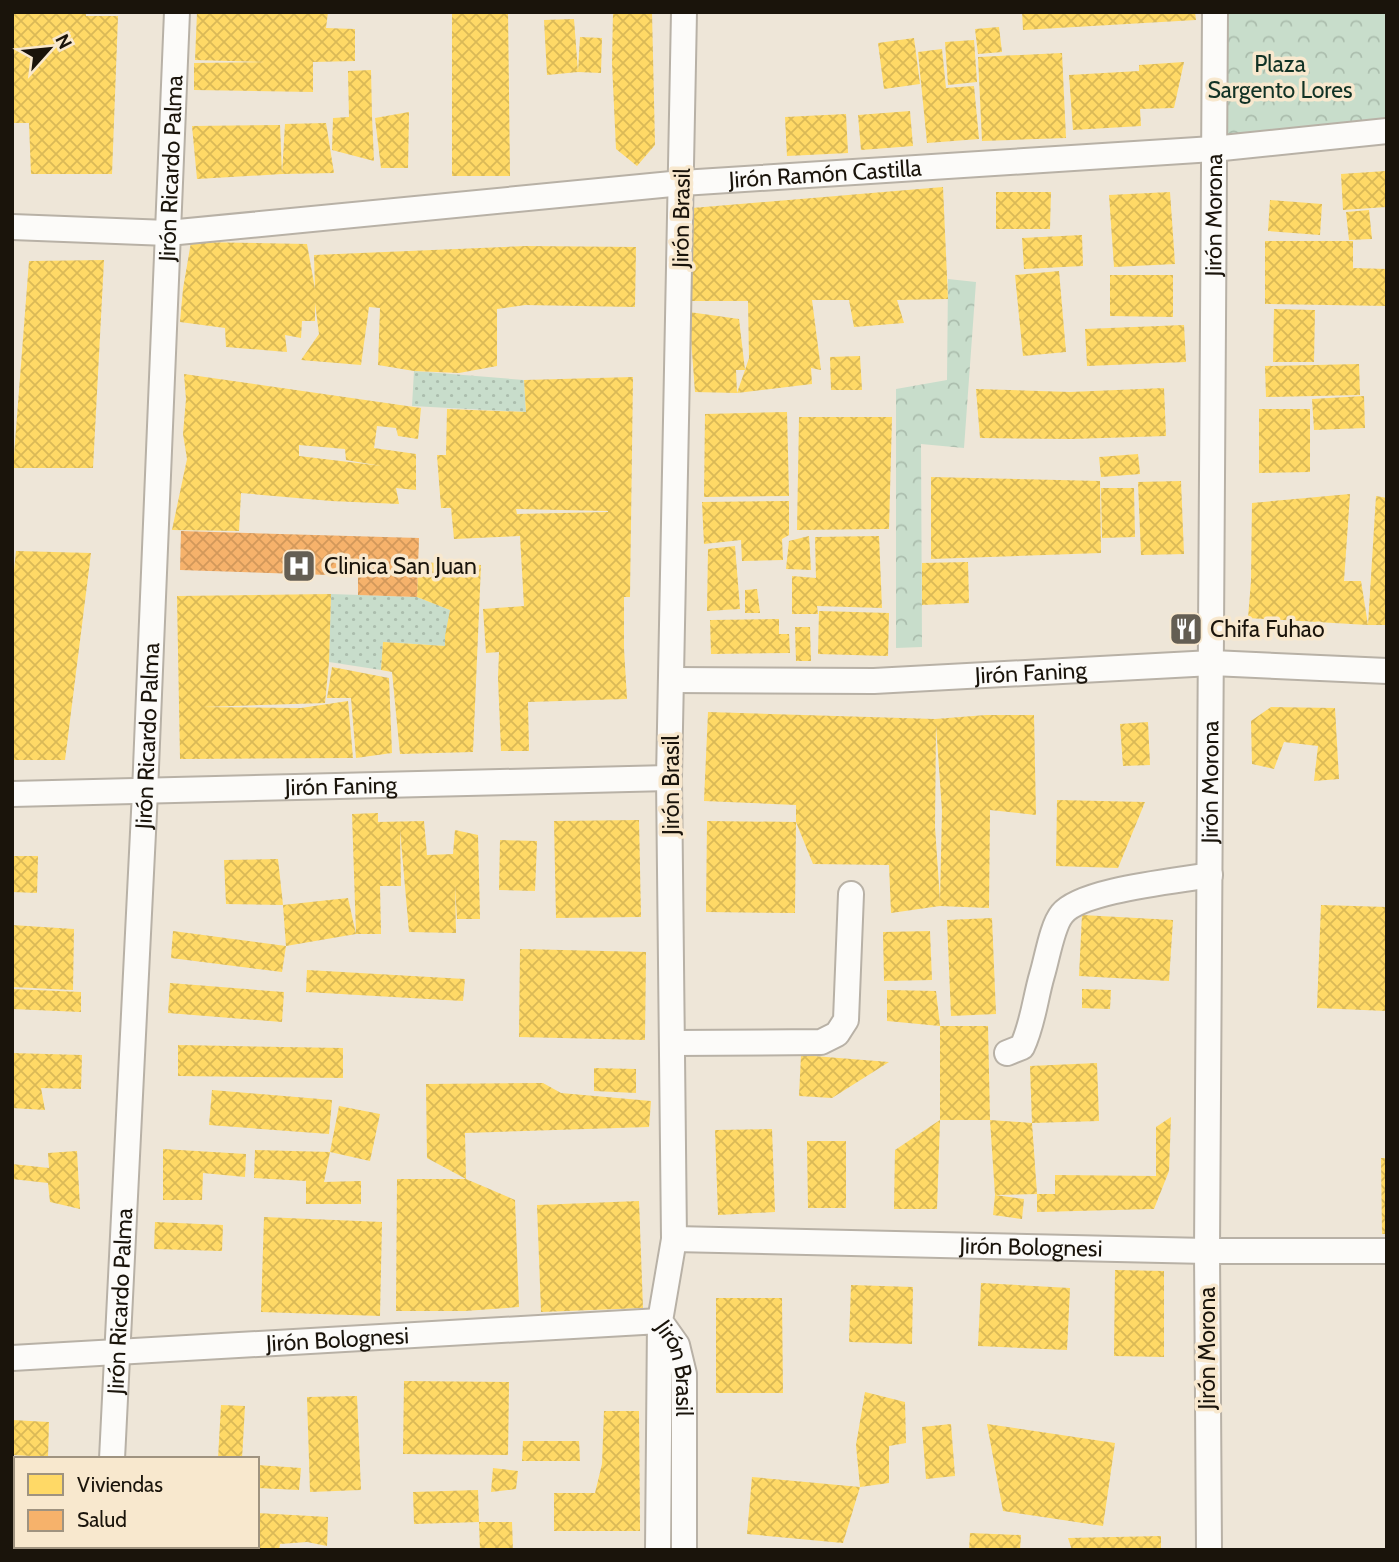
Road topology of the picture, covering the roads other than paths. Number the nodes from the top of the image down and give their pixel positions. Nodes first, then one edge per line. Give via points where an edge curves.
1 (177, 12) edge
2 (684, 12) edge
3 (1215, 12) edge
4 (1387, 131) edge
5 (1213, 149) junction
6 (682, 183) junction
7 (12, 227) edge
8 (168, 233) junction
9 (1212, 663) junction
10 (1387, 671) edge
11 (672, 680) junction
12 (670, 778) junction
13 (145, 792) junction
14 (12, 794) edge
15 (1210, 875) junction
16 (852, 894) dead end
17 (672, 1043) junction
18 (1007, 1053) dead end
19 (674, 1239) junction
20 (1207, 1251) junction
21 (1387, 1251) edge
22 (660, 1321) junction
23 (118, 1352) junction
24 (12, 1358) edge
25 (112, 1457) edge
26 (658, 1550) edge
27 (684, 1550) edge
28 (1209, 1550) edge

1 - 8 street, Jirón Ricardo Palma
2 - 6 street, Jirón Brasil
3 - 5 street, Jirón Morona
4 - 5 street, Jirón Ramón Castilla
5 - 6 street, Jirón Ramón Castilla
5 - 9 street, Jirón Morona
6 - 8 street, Jirón Ramón Castilla
6 - 11 street, Jirón Brasil
7 - 8 street, Jirón Ramón Castilla
8 - 13 street, Jirón Ricardo Palma
9 - 10 street, Jirón Faning
9 - 11 street, Jirón Faning via 874,681
9 - 15 street, Jirón Morona
11 - 12 street, Jirón Brasil
12 - 13 street, Jirón Faning
12 - 17 street, Jirón Brasil
13 - 14 street, Jirón Faning
13 - 23 street, Jirón Ricardo Palma
15 - 18 street via 1070,905 1059,916 1030,1029 1022,1047
15 - 20 street, Jirón Morona
16 - 17 street via 846,1020 837,1034 821,1042
17 - 19 street, Jirón Brasil
19 - 20 street, Jirón Bolognesi
19 - 22 street, Jirón Brasil
20 - 21 street, Jirón Bolognesi
20 - 28 street, Jirón Morona
22 - 23 street, Jirón Bolognesi
22 - 26 street
22 - 27 street, Jirón Brasil via 677,1345 684,1374
23 - 24 street, Jirón Bolognesi
23 - 25 street, Jirón Ricardo Palma

